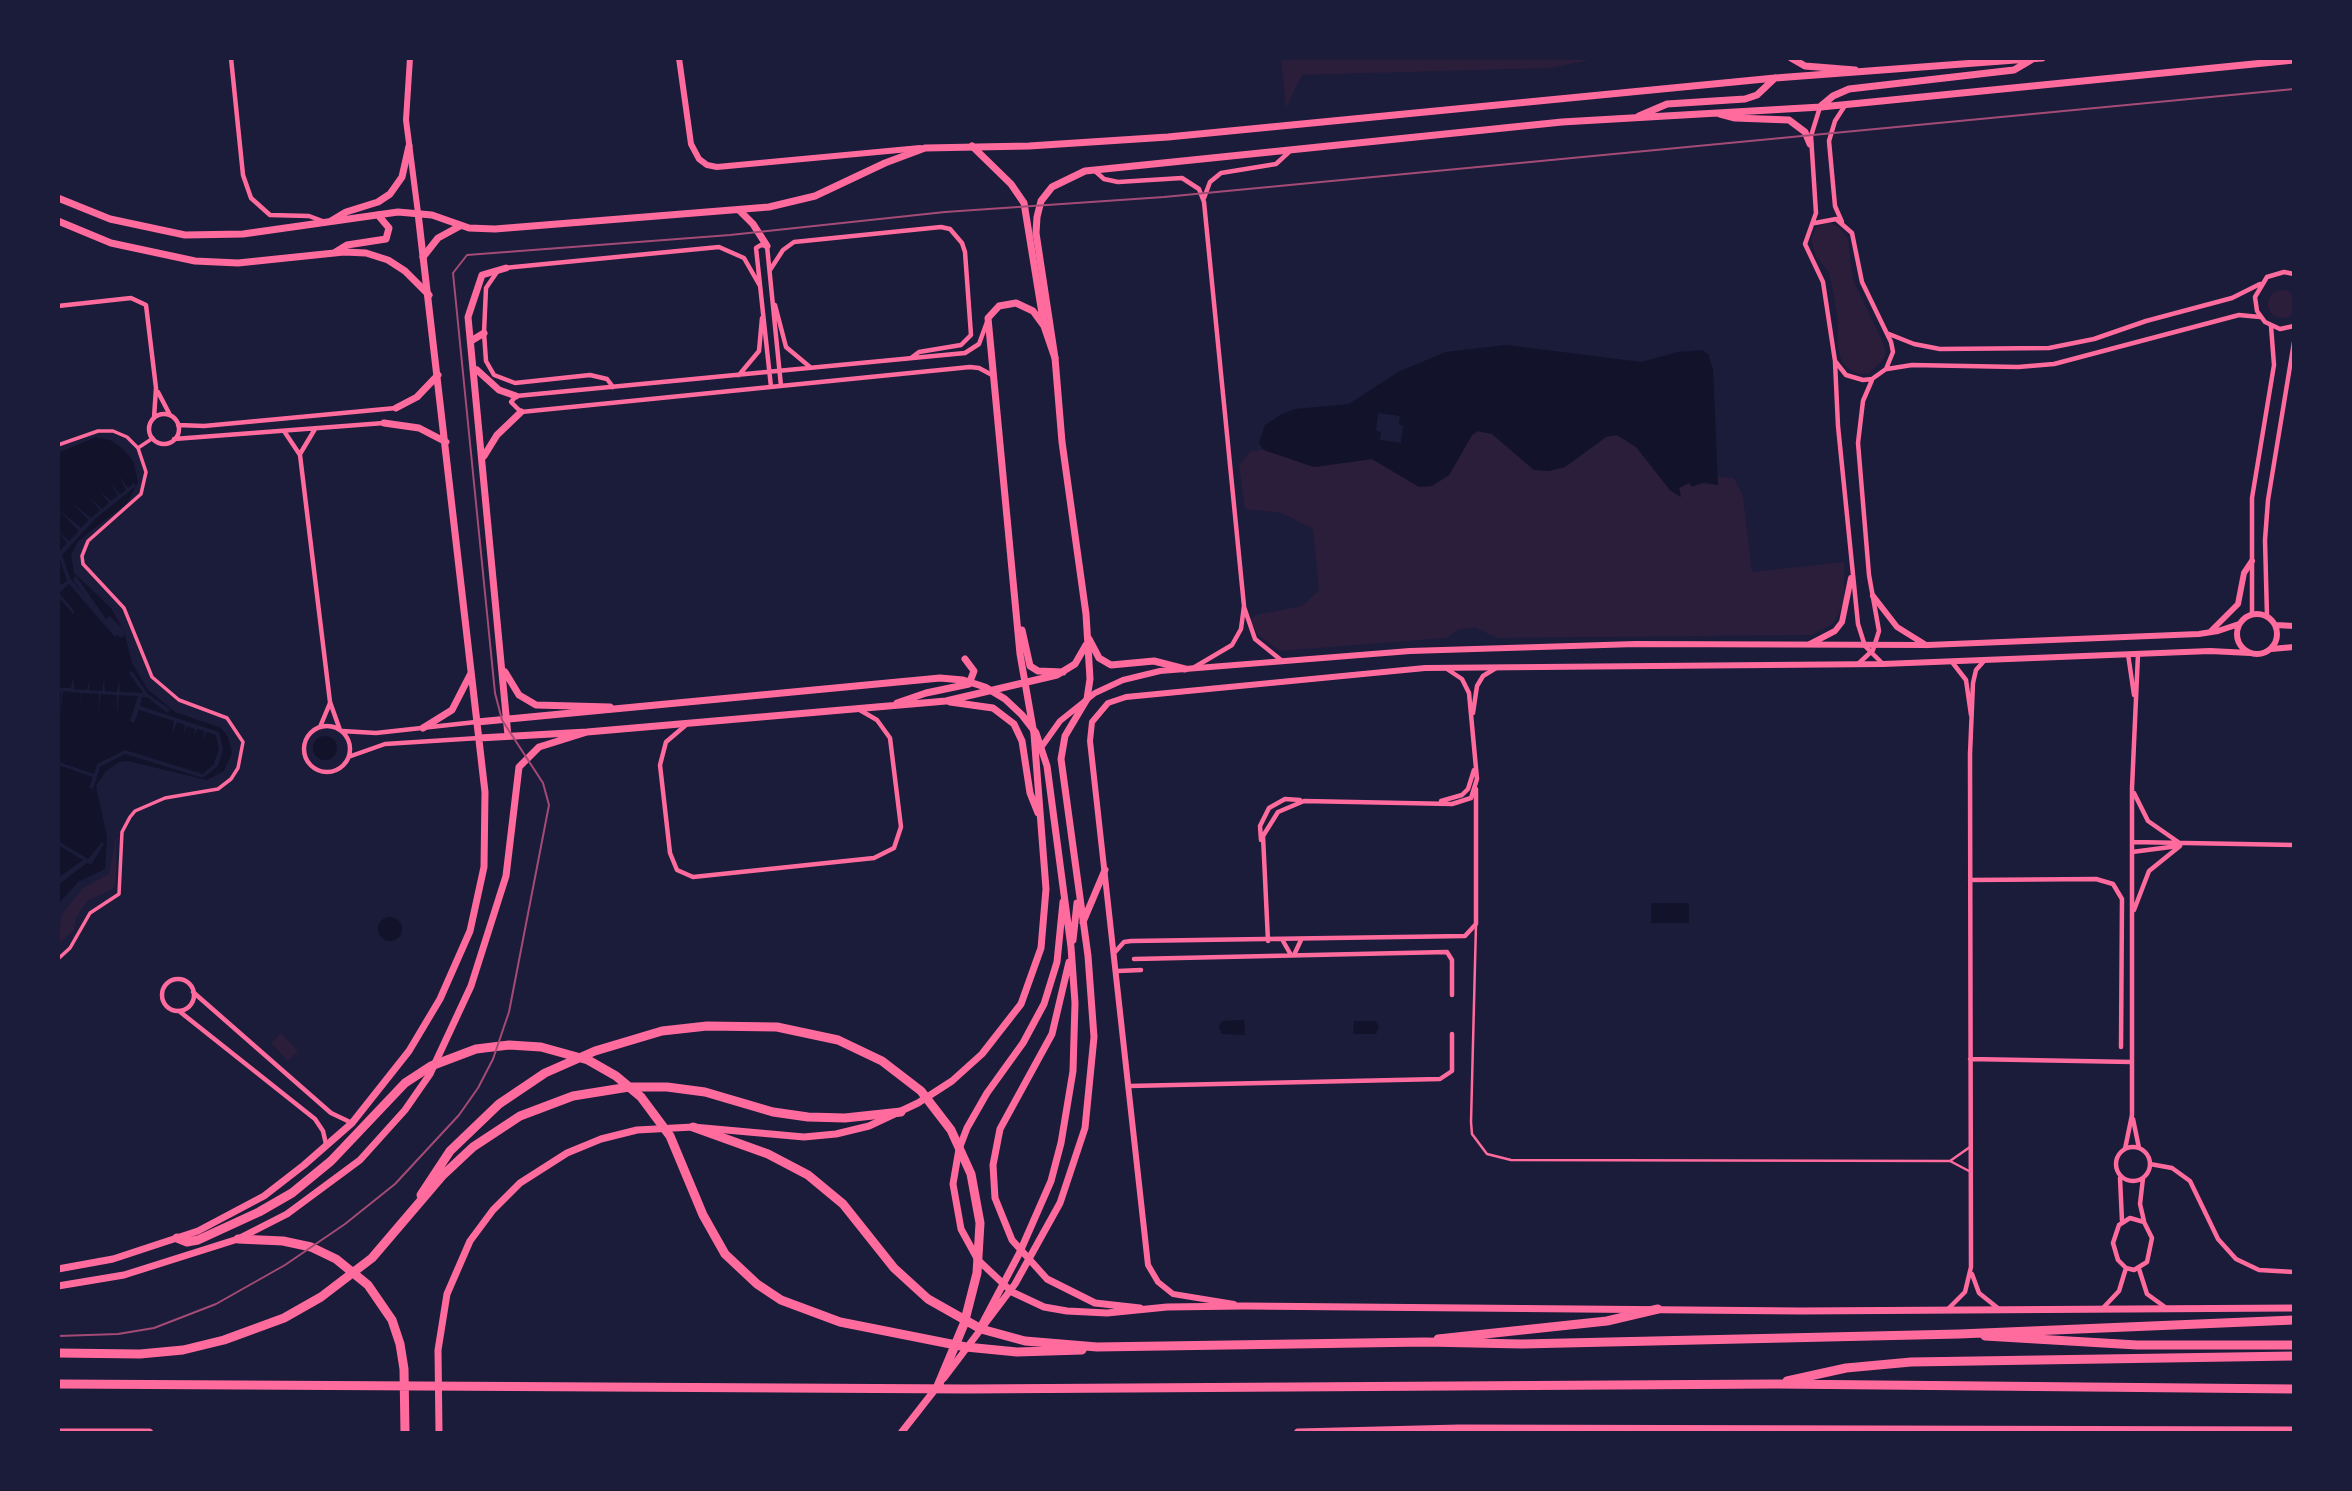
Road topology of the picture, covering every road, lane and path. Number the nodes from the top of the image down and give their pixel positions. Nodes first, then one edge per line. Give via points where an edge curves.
1 (231, 58) edge
2 (410, 58) edge
3 (679, 58) edge
4 (1791, 58) edge
5 (2042, 58) edge
6 (2031, 59) edge
7 (2294, 60) edge
8 (1863, 72) junction
9 (1775, 78) junction
10 (1846, 104) junction
11 (1821, 107) junction
12 (1717, 112) junction
13 (1638, 116) junction
14 (1811, 144) junction
15 (409, 146) junction
16 (972, 146) junction
17 (925, 148) junction
18 (1289, 152) junction
19 (1094, 170) junction
20 (58, 198) edge
21 (1204, 202) junction
22 (739, 211) junction
23 (418, 213) junction
24 (378, 215) junction
25 (58, 221) edge
26 (327, 222) junction
27 (1843, 222) junction
28 (1815, 223) junction
29 (460, 226) junction
30 (767, 246) junction
31 (333, 253) junction
32 (423, 257) junction
33 (506, 268) junction
34 (770, 270) junction
35 (2294, 274) edge
36 (2260, 284) junction
37 (760, 286) junction
38 (429, 295) junction
39 (773, 301) junction
40 (58, 306) edge
41 (764, 314) junction
42 (2260, 317) junction
43 (988, 318) junction
44 (1044, 326) junction
45 (2271, 326) junction
46 (2294, 326) edge
47 (484, 333) junction
48 (1888, 334) junction
49 (471, 341) junction
50 (2294, 342) edge
51 (911, 358) junction
52 (1055, 358) junction
53 (1835, 361) junction
54 (475, 367) junction
55 (811, 368) junction
56 (1886, 369) junction
57 (780, 371) junction
58 (770, 372) junction
59 (439, 374) junction
60 (739, 375) junction
61 (992, 375) junction
62 (1872, 379) junction
63 (782, 386) junction
64 (613, 387) junction
65 (771, 387) junction
66 (156, 388) junction
67 (516, 396) junction
68 (396, 408) joint
69 (521, 412) junction
70 (170, 415) junction
71 (154, 418) junction
72 (383, 423) joint
73 (178, 425) junction
74 (314, 429) junction
75 (284, 432) junction
76 (153, 438) junction
77 (174, 439) junction
78 (446, 442) junction
79 (58, 444) edge
80 (138, 448) junction
81 (300, 455) junction
82 (484, 457) junction
83 (2252, 561) junction
84 (1851, 578) junction
85 (1873, 596) junction
86 (1244, 606) junction
87 (2252, 614) junction
88 (2267, 615) junction
89 (1016, 616) junction
90 (2239, 624) junction
91 (2276, 625) junction
92 (2294, 626) edge
93 (1086, 632) junction
94 (2209, 633) junction
95 (1087, 643) junction
96 (1808, 644) junction
97 (1928, 645) junction
98 (1865, 646) junction
99 (1876, 646) junction
100 (2294, 647) edge
101 (2271, 649) junction
102 (1871, 653) junction
103 (2250, 653) junction
104 (2128, 654) junction
105 (2138, 654) junction
106 (965, 659) dead end
107 (1984, 660) junction
108 (1282, 661) junction
109 (1952, 662) junction
110 (1858, 664) junction
111 (1883, 664) junction
112 (1499, 667) junction
113 (503, 668) junction
114 (1189, 668) junction
115 (1447, 668) junction
116 (1064, 672) junction
117 (472, 673) junction
118 (1025, 684) junction
119 (2135, 696) junction
120 (1087, 698) junction
121 (946, 701) junction
122 (330, 702) junction
123 (890, 706) junction
124 (857, 709) junction
125 (617, 710) junction
126 (1472, 714) junction
127 (1972, 715) junction
128 (507, 720) junction
129 (477, 722) junction
130 (688, 723) junction
131 (320, 727) junction
132 (423, 728) junction
133 (341, 731) junction
134 (587, 732) junction
135 (508, 736) junction
136 (479, 738) junction
137 (350, 756) junction
138 (1035, 760) junction
139 (1475, 762) junction
140 (2132, 788) junction
141 (1476, 789) junction
142 (1304, 801) junction
143 (1439, 802) junction
144 (1039, 814) junction
145 (2132, 842) junction
146 (1263, 845) junction
147 (2182, 845) junction
148 (2294, 845) edge
149 (2132, 852) junction
150 (1105, 870) junction
151 (1970, 880) junction
152 (1078, 891) junction
153 (1063, 902) junction
154 (2132, 917) junction
155 (1083, 922) junction
156 (1476, 924) junction
157 (1282, 940) junction
158 (1301, 940) junction
159 (1268, 941) junction
160 (1116, 951) junction
161 (1292, 955) junction
162 (58, 959) edge
163 (1135, 959) dead end
164 (1141, 970) dead end
165 (1118, 971) junction
166 (193, 992) junction
167 (1452, 995) dead end
168 (179, 1011) junction
169 (1452, 1034) dead end
170 (2121, 1047) dead end
171 (1970, 1059) junction
172 (2132, 1062) junction
173 (1129, 1086) junction
174 (901, 1112) junction
175 (2132, 1115) junction
176 (352, 1122) junction
177 (693, 1127) junction
178 (326, 1146) junction
179 (1970, 1147) junction
180 (2125, 1149) junction
181 (2139, 1149) junction
182 (1950, 1161) junction
183 (2150, 1164) junction
184 (1970, 1172) junction
185 (2120, 1176) junction
186 (2144, 1177) junction
187 (415, 1210) junction
188 (2122, 1222) junction
189 (2144, 1222) junction
190 (177, 1238) junction
191 (237, 1239) junction
192 (1970, 1267) junction
193 (2126, 1268) junction
194 (58, 1269) edge
195 (2139, 1269) junction
196 (2294, 1272) edge
197 (58, 1286) edge
198 (1244, 1306) junction
199 (2169, 1308) junction
200 (2294, 1308) edge
201 (1147, 1309) junction
202 (1658, 1309) junction
203 (2000, 1309) junction
204 (2102, 1309) junction
205 (1947, 1310) junction
206 (2294, 1320) edge
207 (1959, 1334) junction
208 (977, 1335) junction
209 (1425, 1342) junction
210 (2294, 1345) edge
211 (1097, 1347) junction
212 (58, 1353) edge
213 (2294, 1356) edge
214 (58, 1384) edge
215 (1776, 1384) junction
216 (938, 1386) junction
217 (2294, 1389) edge
218 (2294, 1431) edge
219 (58, 1433) edge
220 (149, 1433) edge
221 (405, 1433) edge
222 (439, 1433) edge
223 (901, 1433) edge
224 (1298, 1433) edge
225 (2050, 1433) edge

1 - 26 street via 243,175 251,198 270,215 309,216
2 - 15 street via 405,103
3 - 17 street via 691,144 707,165
4 - 8 main road via 1805,66
5 - 6 main road
6 - 8 main road
6 - 11 main road via 2014,70 1849,89
7 - 10 main road
8 - 9 main road
9 - 13 main road via 1757,95 1745,99 1667,104
9 - 16 main road via 1306,126
10 - 11 main road
10 - 27 street via 1829,141 1835,206
11 - 12 main road
11 - 14 street
12 - 13 main road
12 - 14 main road via 1735,118 1789,120
13 - 18 main road
14 - 28 street
15 - 23 street
15 - 26 main road via 402,177 390,194
16 - 17 main road
16 - 44 main road via 1024,203
17 - 22 main road via 815,196
18 - 19 main road
18 - 21 street via 1276,164 1215,177
19 - 21 street via 1118,182 1182,177 1199,190
19 - 52 main road via 1052,187 1041,201 1037,217
20 - 26 main road via 156,231 204,236
21 - 86 street
22 - 29 main road via 495,229
22 - 30 main road
23 - 24 main road
23 - 29 main road
23 - 32 main road
24 - 26 main road
24 - 31 main road via 389,228 386,239
25 - 31 main road via 91,236 195,261 238,263
27 - 28 street via 1829,218
27 - 48 street via 1852,233 1867,295
28 - 53 street via 1805,244 1823,282
29 - 32 main road via 438,238
30 - 34 street
30 - 37 street via 756,248
31 - 38 main road via 366,253 388,260
32 - 38 main road
33 - 37 street via 719,247 744,258
33 - 47 street via 493,274 488,283
33 - 49 main road via 482,275 468,317
34 - 39 street
34 - 51 street via 794,242 950,229 965,251 971,335 961,345 919,352
35 - 36 street via 2275,273
36 - 42 street via 2255,304
36 - 48 street via 2232,298 2049,348 1940,349
37 - 41 street
38 - 59 main road
39 - 55 street via 786,347
39 - 57 street
40 - 66 street via 131,298 142,301 148,311
41 - 58 street
41 - 60 street via 759,351
42 - 45 street
42 - 56 street via 2239,315 2054,364
43 - 44 main road via 999,306 1016,303 1033,311
43 - 51 street via 979,344 969,352
43 - 61 main road
44 - 52 main road
45 - 46 street
45 - 83 street via 2274,365 2253,478
47 - 49 main road
47 - 64 street via 488,366 504,381 590,375 607,379
48 - 56 street via 1892,352
49 - 54 main road
50 - 88 street via 2268,500
51 - 55 street
52 - 93 main road
53 - 62 street via 1854,379
53 - 84 street
54 - 67 main road via 492,385
54 - 82 main road
55 - 57 street
56 - 62 street
57 - 58 street
57 - 63 street
58 - 60 street
58 - 65 street
59 - 68 main road via 417,397
59 - 78 main road
60 - 64 street
61 - 63 street via 970,367
61 - 89 main road
62 - 85 street via 1863,401 1858,443
63 - 65 street
64 - 67 street
65 - 69 street
66 - 70 street
66 - 71 street
67 - 69 street via 511,405
68 - 73 street
69 - 82 main road via 497,435
70 - 71 street
70 - 73 street
71 - 76 street via 150,426
72 - 74 street
72 - 78 main road via 419,428
73 - 77 street
74 - 75 street
74 - 81 street
75 - 77 street
75 - 81 street
76 - 77 street via 161,443
76 - 80 street
78 - 117 main road
79 - 80 street via 97,431 113,431
80 - 162 street via 146,472 141,495 88,541 83,564 124,608 152,677 179,700 227,718 243,742 239,768 218,789 165,798 135,811 122,832 119,894 90,913 70,948
81 - 122 street
82 - 113 main road
83 - 87 street
83 - 94 street via 2246,568 2238,604
84 - 96 street via 1842,622 1830,634
84 - 98 street
85 - 97 street via 1897,627
85 - 99 street via 1879,626
86 - 108 street via 1255,639
86 - 114 street via 1241,629 1232,645
87 - 88 street
87 - 90 street
88 - 91 street
89 - 116 main road via 1030,666 1038,671
89 - 118 main road
90 - 94 street
90 - 103 street via 2238,642
91 - 92 street
91 - 101 street via 2278,635
93 - 95 main road
93 - 114 main road via 1095,654 1107,663 1153,661
94 - 97 street
95 - 116 main road via 1079,660
95 - 120 main road
96 - 98 street
96 - 108 street via 1530,646
97 - 99 street
98 - 99 street
98 - 102 street
99 - 102 street
100 - 101 street
101 - 103 street
102 - 110 street
102 - 111 street
103 - 105 street
104 - 105 street
104 - 107 street
104 - 119 street
105 - 119 street
106 - 123 main road via 974,675 966,686
107 - 109 street
107 - 127 street via 1975,674
108 - 114 street
109 - 111 street
109 - 127 street via 1966,680
110 - 111 street
110 - 112 street
112 - 115 street
112 - 126 street via 1489,671 1477,686
113 - 125 main road via 519,695 536,705
113 - 128 main road
114 - 120 street via 1129,678
115 - 126 street via 1466,685
115 - 150 street via 1135,696 1108,703 1095,716 1090,734
116 - 118 main road
117 - 129 main road
117 - 132 main road via 452,710
118 - 121 main road
118 - 138 main road
119 - 140 street
120 - 138 street via 1060,721
120 - 152 main road via 1068,729 1062,751
121 - 123 main road
121 - 144 main road via 993,708 1014,724
122 - 131 street
122 - 133 street
123 - 124 main road
124 - 130 main road
124 - 130 street via 877,720 890,738 901,827 894,848 874,858 694,877 677,870 670,853 660,765 666,741
125 - 128 main road
125 - 153 main road via 940,678 974,683 996,693 1030,724 1044,755
126 - 139 street
127 - 151 street
128 - 129 main road
128 - 135 main road
129 - 132 street
129 - 136 main road
130 - 134 main road
131 - 133 street
131 - 137 street via 305,742 309,764 329,773 340,769
132 - 133 street
133 - 137 street via 351,746
134 - 135 main road
134 - 191 main road via 539,747 523,760 516,780 503,890 482,958 430,1074 360,1160 287,1214
135 - 136 main road
136 - 137 street via 386,744
136 - 176 main road via 486,844 470,931 425,1025 392,1075
138 - 144 main road
139 - 141 street
139 - 143 street via 1468,789
140 - 145 street
140 - 147 street via 2148,821
141 - 143 street via 1462,803
141 - 156 street
142 - 143 street
142 - 146 street via 1278,812 1266,827
142 - 146 street via 1285,799 1269,808 1260,825
144 - 174 main road via 1046,919 1027,990 996,1039 968,1069
145 - 147 street
145 - 149 street
146 - 159 street
147 - 148 street
147 - 149 street
147 - 154 street via 2148,870
149 - 154 street
150 - 155 main road
150 - 160 street
151 - 170 street via 2096,879 2113,884 2122,899
151 - 171 street
152 - 155 main road
152 - 201 main road via 1072,949 1057,1018 1000,1129 993,1188 1012,1240 1047,1279 1095,1303
153 - 201 main road via 1057,962 1044,1004 967,1128 954,1172 955,1207 966,1240 993,1278 1022,1298 1055,1310 1107,1313
153 - 208 main road via 1071,947 1075,1037 1062,1143 1036,1218
154 - 172 street
155 - 208 main road via 1093,1013 1085,1128 1068,1185 1027,1264
156 - 158 street via 1465,936 1456,937
156 - 182 lane via 1471,1122 1472,1134 1487,1154 1511,1160
157 - 158 street
157 - 159 street
157 - 161 street
158 - 161 street
159 - 160 street via 1131,941
160 - 165 street
161 - 163 street
161 - 167 street via 1447,952 1452,960
164 - 165 street
165 - 173 street
166 - 168 street via 188,1007
166 - 168 street via 179,979 164,986 165,1005
166 - 176 street via 331,1113
168 - 178 street via 315,1119
169 - 173 street via 1452,1071 1440,1079
171 - 172 street
171 - 179 street
172 - 175 street
173 - 198 street via 1150,1271 1173,1294
174 - 177 main road via 869,1126 820,1136
174 - 187 highway via 808,1117 686,1089 629,1087 591,1092 537,1108 488,1135 457,1161
175 - 180 street
175 - 181 street
176 - 178 main road
177 - 211 highway via 768,1154 808,1175 843,1204 905,1279 953,1316 1010,1338
177 - 222 main road via 637,1130 567,1153 520,1183 481,1225 447,1294 438,1350
178 - 190 main road via 264,1196
179 - 182 lane
179 - 184 street
180 - 181 street
180 - 185 street via 2116,1161
181 - 183 street
182 - 184 lane
183 - 186 street
183 - 196 street via 2172,1168 2190,1181 2218,1240 2236,1259 2259,1270
184 - 192 street
185 - 186 street via 2132,1181
185 - 188 street
186 - 189 street via 2140,1204
187 - 212 highway via 356,1272 321,1297 265,1326 183,1350
187 - 216 highway via 439,1164 474,1126 522,1087 578,1057 639,1037 707,1026 754,1025 822,1035 868,1052 915,1086 951,1130 971,1174 980,1223 977,1273 967,1315
188 - 189 street via 2130,1218
188 - 193 street via 2114,1236 2114,1249
189 - 195 street via 2152,1250
190 - 194 main road via 113,1259
190 - 211 highway via 198,1240 292,1193 331,1161 405,1083 431,1066 477,1049 541,1047 588,1060 641,1097 670,1136 717,1241 735,1265 769,1293 810,1313 855,1326 983,1350 1054,1352
191 - 197 main road via 124,1275
191 - 221 highway via 304,1245 336,1259 377,1296 392,1320 403,1356
192 - 203 street via 1979,1293
192 - 205 street via 1965,1292
193 - 195 street
193 - 204 street via 2119,1291
195 - 199 street via 2147,1294
198 - 201 main road
198 - 202 main road
199 - 200 main road
199 - 204 main road
202 - 205 main road
202 - 209 highway via 1607,1321
203 - 204 main road
203 - 205 main road
206 - 207 highway
207 - 209 highway via 1522,1345
207 - 210 highway via 2137,1345
208 - 216 main road
209 - 211 highway
213 - 215 highway via 1911,1362 1846,1368
214 - 215 highway via 912,1389
215 - 217 highway
216 - 223 main road
218 - 225 highway
219 - 220 highway
224 - 225 highway via 1459,1429

